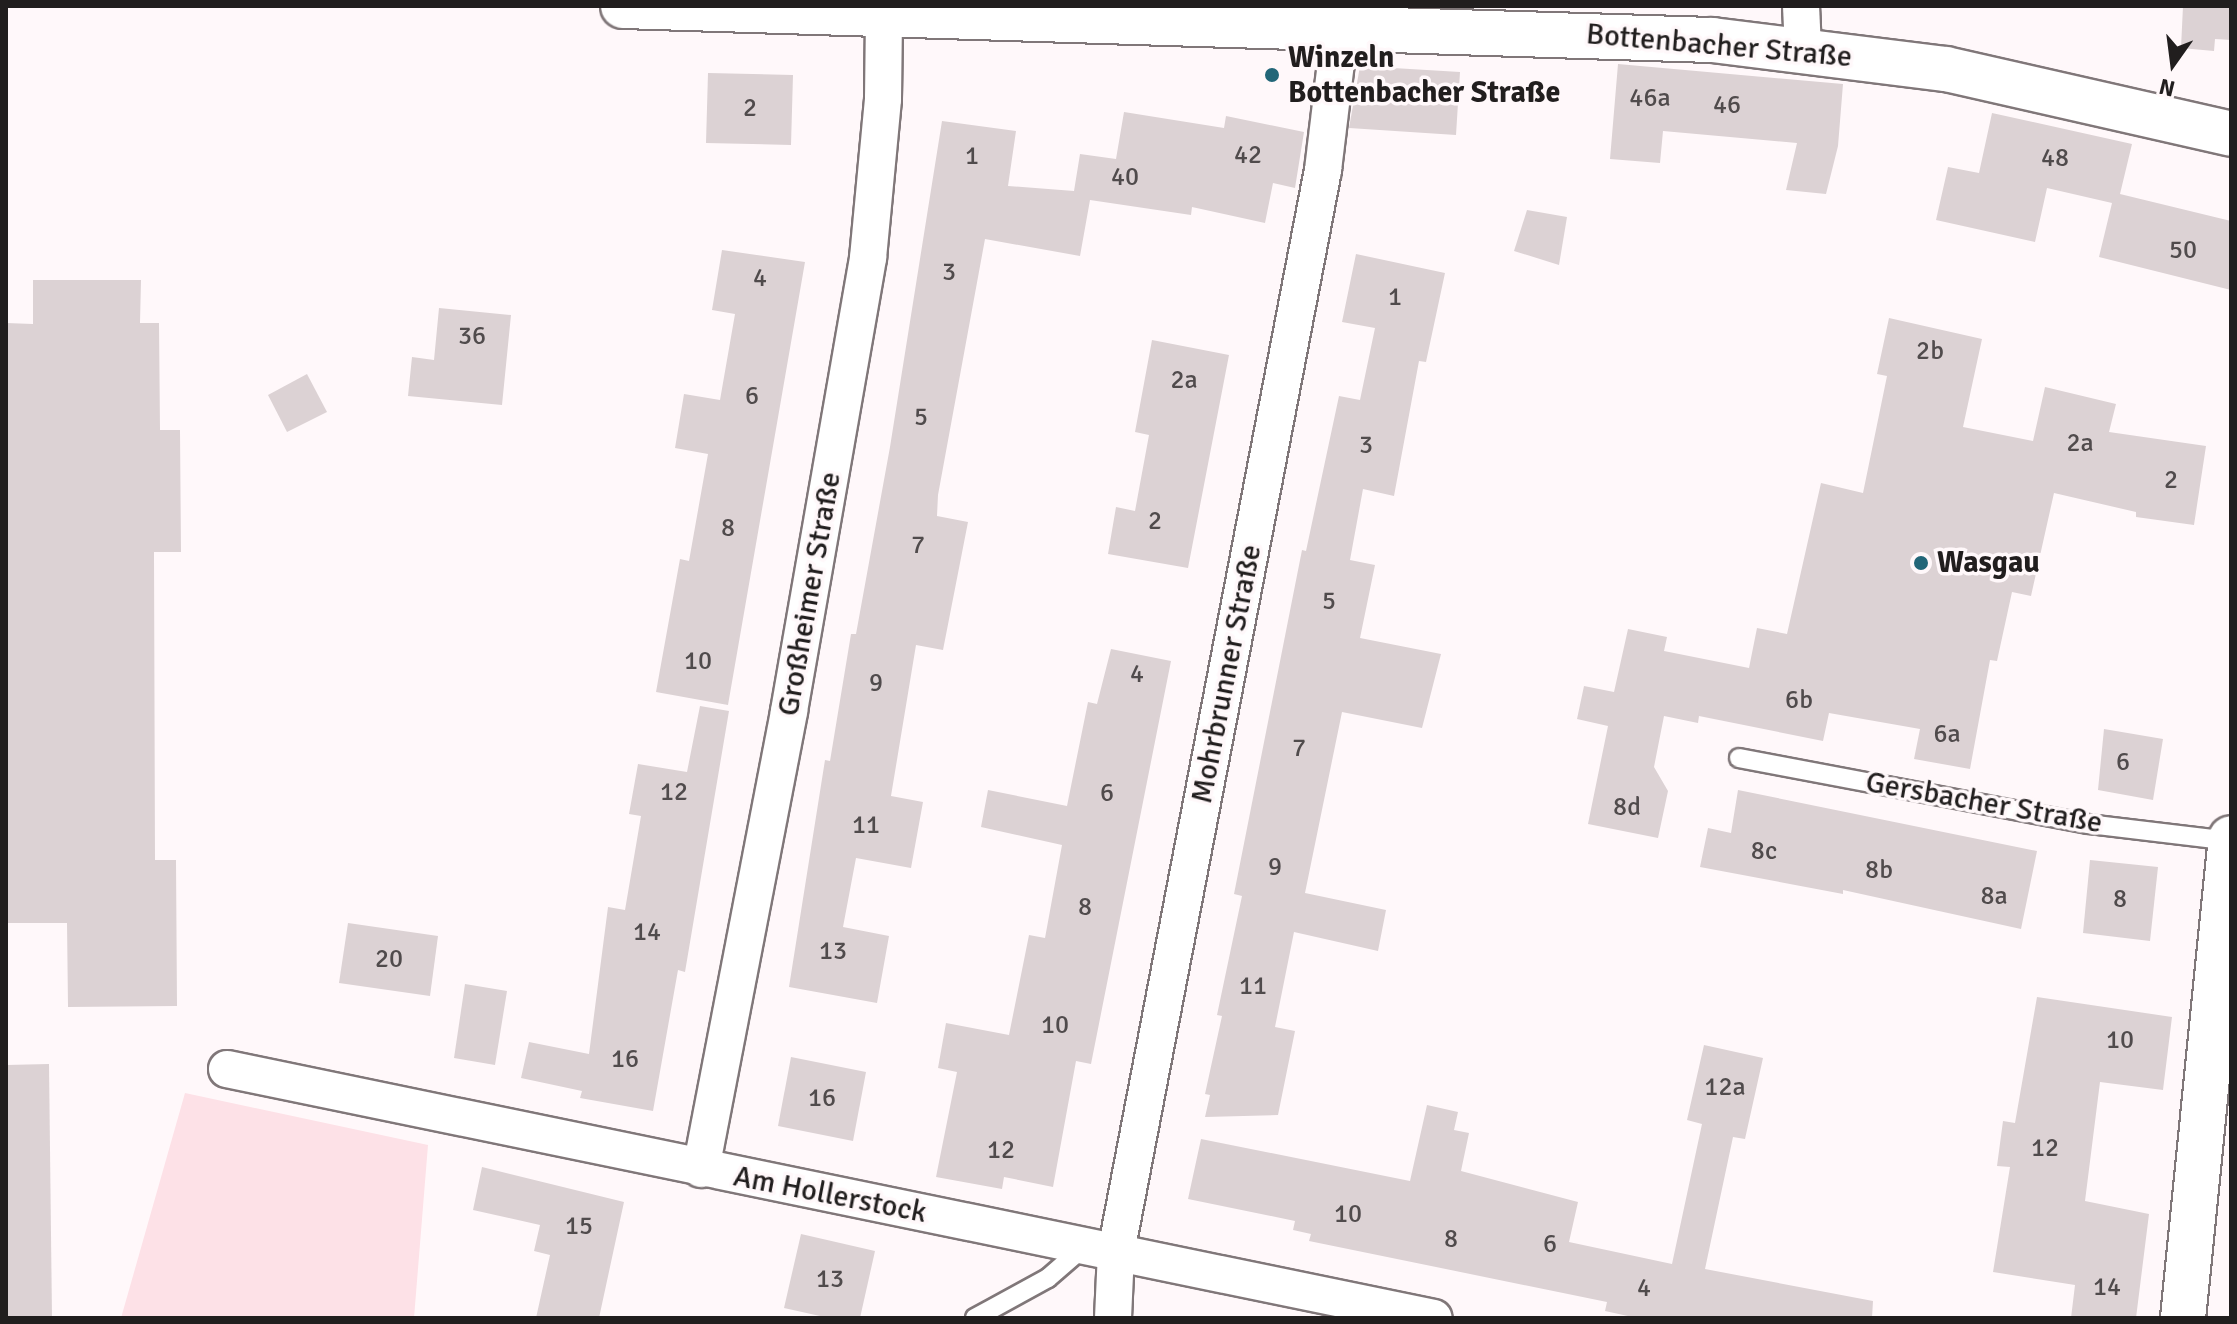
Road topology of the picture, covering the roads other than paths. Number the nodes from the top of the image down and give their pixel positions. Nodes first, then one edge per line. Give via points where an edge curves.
1 (623, 6) edge
2 (1801, 6) edge
3 (884, 14) junction
4 (1340, 29) junction
5 (1803, 49) junction
6 (2231, 134) edge
7 (1739, 758) dead end
8 (2231, 840) edge
9 (2223, 1003) edge
10 (227, 1069) dead end
11 (701, 1169) junction
12 (1100, 1249) junction
13 (975, 1318) edge
14 (1113, 1318) edge
15 (1434, 1318) edge
16 (2183, 1318) edge

1 - 3 street, Bottenbacher Straße
2 - 5 street
3 - 4 street, Bottenbacher Straße
3 - 11 street, Großheimer Straße via 883,99 868,258 792,696
4 - 5 street, Bottenbacher Straße via 1606,35
4 - 12 street, Mohrbrunner Straße via 1323,170
5 - 6 street, Bottenbacher Straße via 1946,69
7 - 8 lane, Gersbacher Straße via 2088,824
8 - 9 street, Gersbacher Straße
9 - 16 street, Gersbacher Straße
10 - 11 street, Am Hollerstock
11 - 12 street, Am Hollerstock
12 - 13 lane
12 - 14 street, Mohrbrunner Straße
12 - 15 street, Am Hollerstock

